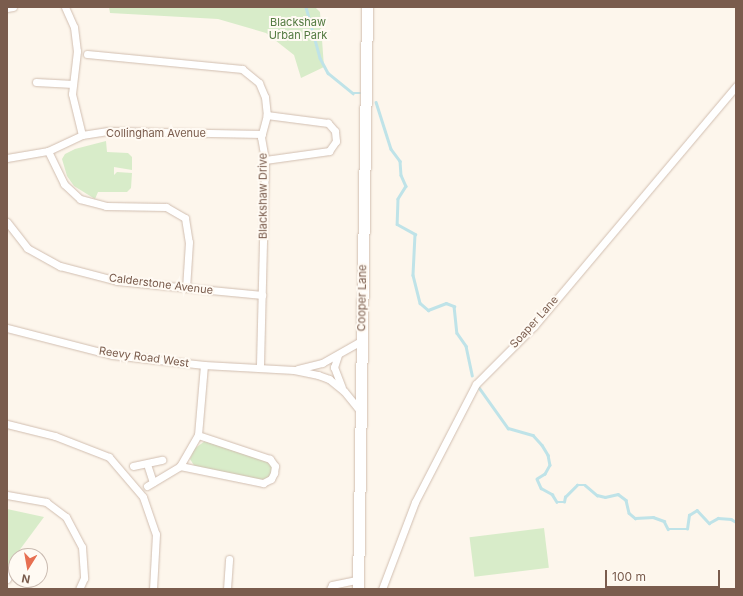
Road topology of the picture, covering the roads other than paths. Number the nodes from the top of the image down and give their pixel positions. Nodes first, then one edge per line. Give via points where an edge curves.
1 (13, 7) edge
2 (65, 7) edge
3 (367, 7) edge
4 (7, 8) edge
5 (87, 54) dead end
6 (36, 82) dead end
7 (72, 84) junction
8 (736, 86) edge
9 (267, 115) junction
10 (262, 134) junction
11 (82, 135) junction
12 (48, 151) junction
13 (7, 158) edge
14 (265, 160) junction
15 (7, 222) edge
16 (186, 288) junction
17 (262, 295) junction
18 (7, 328) edge
19 (361, 341) junction
20 (338, 355) junction
21 (204, 365) junction
22 (260, 368) junction
23 (294, 370) junction
24 (344, 391) junction
25 (360, 411) junction
26 (7, 425) edge
27 (198, 435) junction
28 (162, 460) dead end
29 (147, 464) junction
30 (133, 466) dead end
31 (180, 466) junction
32 (7, 494) edge
33 (229, 559) dead end
34 (357, 585) edge
35 (79, 589) edge
36 (153, 589) edge
37 (227, 589) edge
38 (330, 589) edge
39 (382, 589) edge

1 - 4 street
2 - 7 street via 74,27 77,52
3 - 19 main road, Cooper Lane
5 - 9 street, Blackshaw Drive via 242,69 259,83 265,97
6 - 7 street
7 - 11 street
8 - 39 street, Soaper Lane via 534,326 476,384 416,502
9 - 10 street, Blackshaw Drive
9 - 14 street via 328,123 335,131 336,141 329,151
10 - 11 street, Collingham Avenue via 108,131
10 - 14 street, Blackshaw Drive
11 - 12 street, Collingham Avenue
12 - 13 street, Collingham Avenue
12 - 16 street via 64,184 80,199 106,206 166,208 184,218 189,242
14 - 17 street, Blackshaw Drive
15 - 16 street, Calderstone Avenue via 27,248 60,266 117,280
16 - 17 street, Calderstone Avenue
17 - 22 street, Blackshaw Drive
18 - 21 street, Reevy Road West via 112,355
19 - 20 street
19 - 25 main road, Cooper Lane
20 - 23 street via 322,363
20 - 24 street via 334,367
21 - 22 street, Reevy Road West
21 - 27 street
22 - 23 street, Reevy Road West
23 - 24 street via 329,379
24 - 25 street
25 - 34 main road, Cooper Lane
26 - 36 street via 55,436 109,457 143,497 156,534
27 - 31 street
27 - 31 street via 270,459 275,466 271,479 263,483
28 - 29 street
29 - 30 street
29 - 31 street via 150,484
32 - 35 street via 46,502 66,517 82,547 84,578
33 - 37 street
34 - 38 street via 332,585

